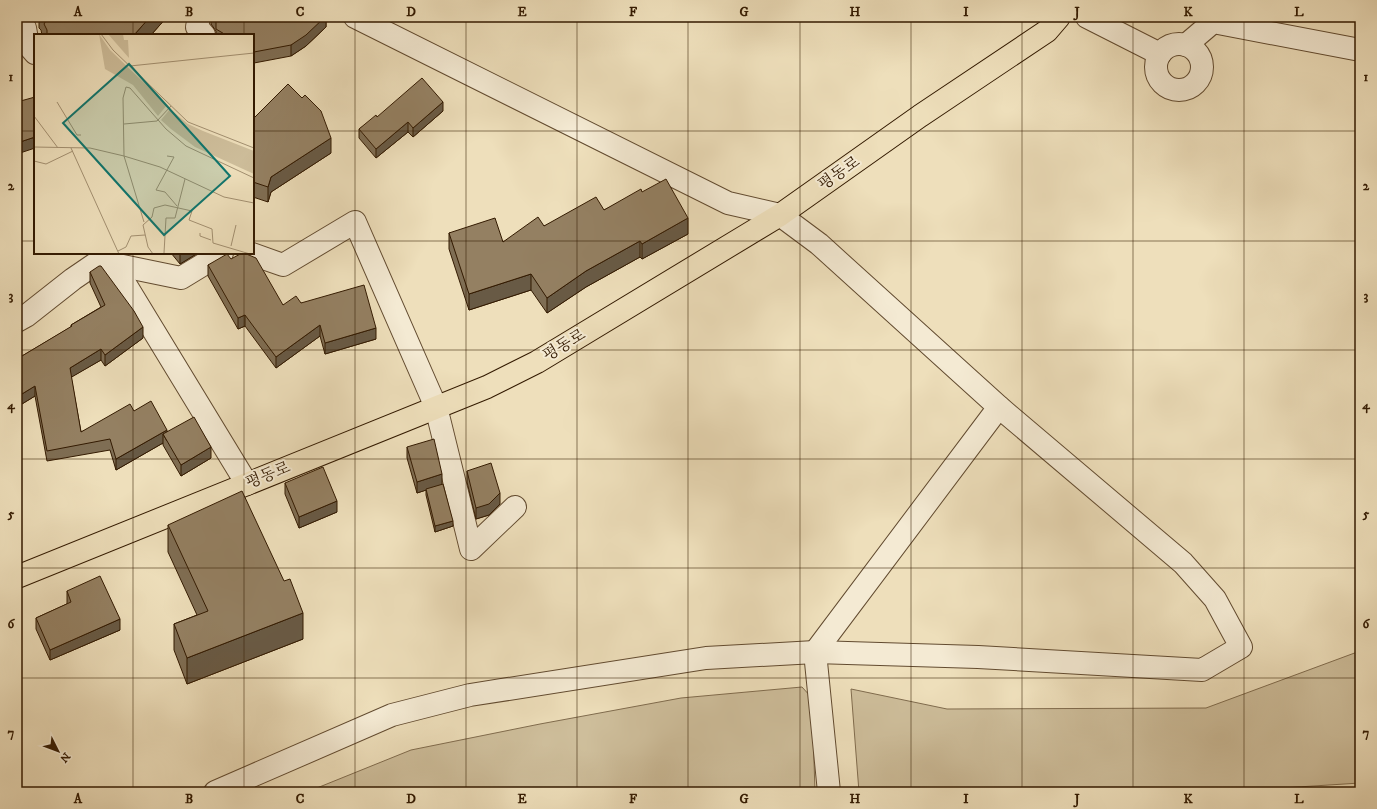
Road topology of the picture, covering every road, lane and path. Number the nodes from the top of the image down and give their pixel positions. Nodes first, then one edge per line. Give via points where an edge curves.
1 (200, 17) edge
2 (355, 17) edge
3 (1059, 17) edge
4 (1087, 17) edge
5 (17, 21) edge
6 (203, 34) edge
7 (1186, 45) junction
8 (1360, 50) edge
9 (34, 52) edge
10 (1160, 54) junction
11 (780, 215) junction
12 (220, 254) edge
13 (252, 254) edge
14 (114, 257) edge
15 (17, 321) edge
16 (436, 407) junction
17 (999, 407) junction
18 (247, 484) junction
19 (515, 507) dead end
20 (17, 576) edge
21 (815, 652) junction
22 (215, 792) edge
23 (830, 792) edge

1 - 6 street via 197,27
2 - 11 street via 728,203
3 - 11 main road, 평동로 via 1048,30
4 - 10 street
5 - 9 street via 25,28 28,45
7 - 8 street via 1212,22
7 - 10 street via 1172,45
7 - 10 street via 1198,54 1202,68 1196,82 1184,89 1176,90 1162,82 1156,69
11 - 16 main road, 평동로 via 537,362 487,387
11 - 17 street via 820,244
12 - 14 street via 181,278
13 - 16 street via 283,265 355,222
14 - 15 street via 95,264
14 - 18 street
16 - 18 main road, 평동로
16 - 19 street via 471,549
17 - 21 street
17 - 21 street via 1183,563 1215,599 1241,647 1202,670 978,657
18 - 20 main road, 평동로
21 - 22 street via 706,658 470,695 392,715
21 - 23 street

